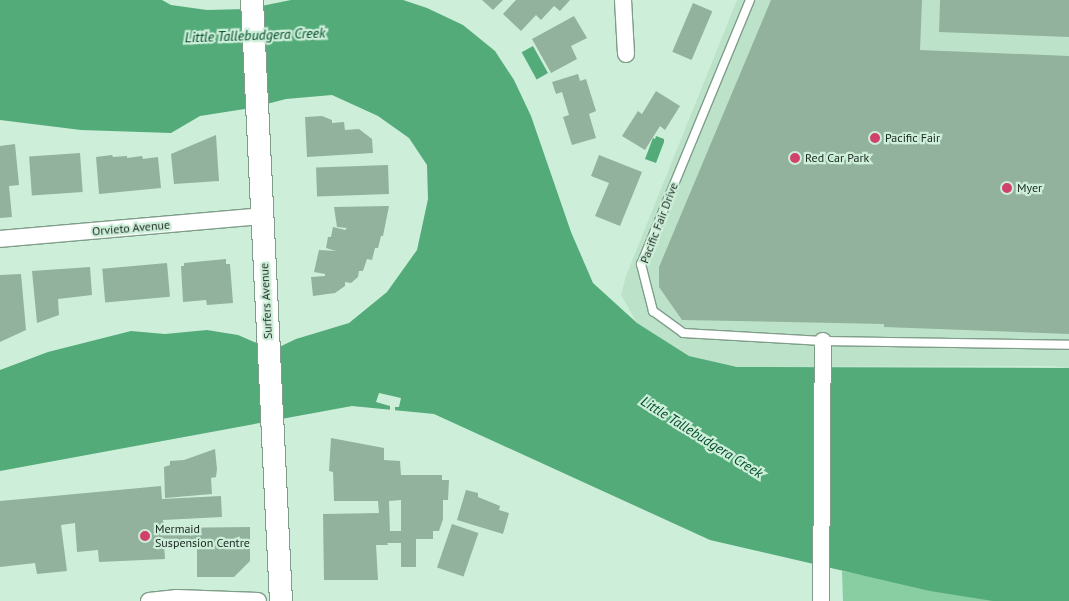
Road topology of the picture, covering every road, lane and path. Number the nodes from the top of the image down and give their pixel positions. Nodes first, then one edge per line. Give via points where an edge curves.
1 (252, 0) edge
2 (623, 0) edge
3 (750, 0) edge
4 (626, 54) dead end
5 (262, 216) junction
6 (0, 239) edge
7 (823, 341) junction
8 (1069, 345) edge
9 (149, 601) edge
10 (258, 601) edge
11 (281, 601) edge
12 (822, 601) edge

1 - 5 street, Surfers Avenue
2 - 4 street
3 - 7 lane, Pacific Fair Drive via 641,264 653,310 683,333
5 - 6 street, Orvieto Avenue
5 - 11 street, Surfers Avenue
7 - 8 lane, Pacific Fair Drive
7 - 12 street
9 - 10 street via 177,598

